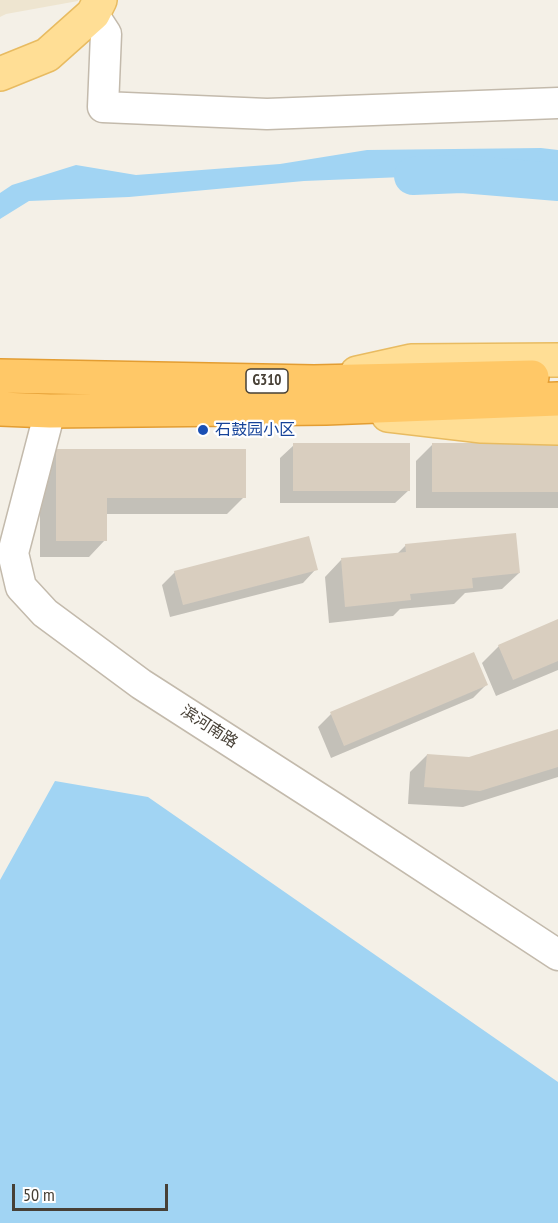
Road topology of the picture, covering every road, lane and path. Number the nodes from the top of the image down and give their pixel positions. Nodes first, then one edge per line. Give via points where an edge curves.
1 (97, 7) edge
2 (0, 74) edge
3 (558, 103) edge
4 (0, 376) edge
5 (550, 382) edge
6 (320, 395) junction
7 (0, 409) edge
8 (50, 411) junction
9 (558, 428) edge
10 (558, 955) edge

1 - 2 main road via 47,55
1 - 3 street via 106,34 104,107 267,114
4 - 6 highway, G310
5 - 6 highway, G310
6 - 8 highway, G310
6 - 9 main road via 482,426
7 - 8 highway, G310
8 - 10 street, 滨河南路 via 13,553 21,587 45,613 141,684

